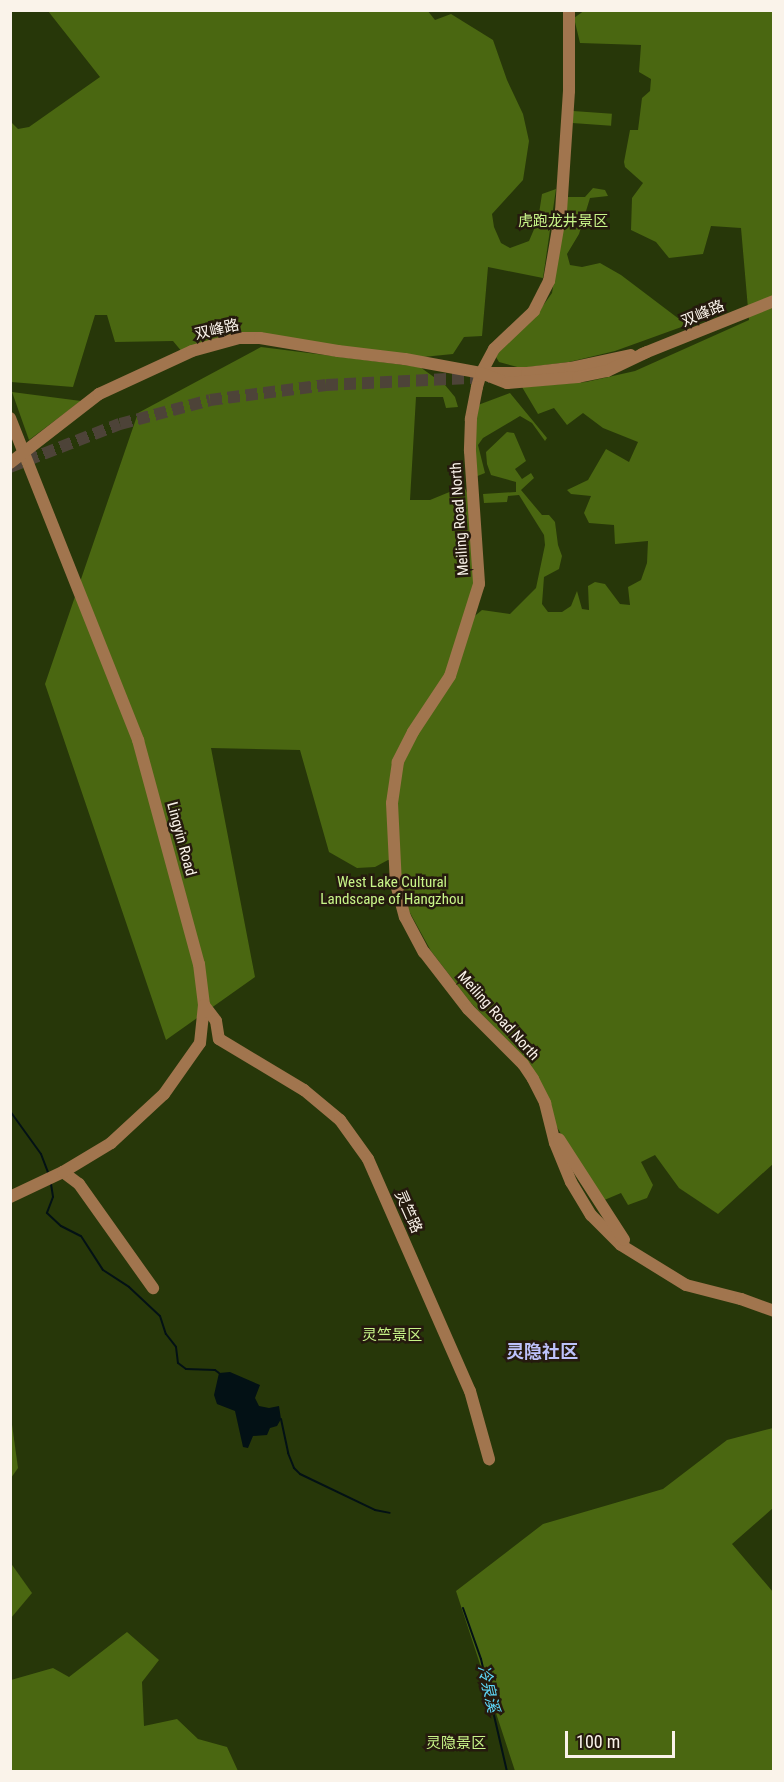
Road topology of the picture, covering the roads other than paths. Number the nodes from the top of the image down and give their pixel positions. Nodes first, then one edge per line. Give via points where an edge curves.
1 (569, 10) edge
2 (774, 301) edge
3 (647, 352) junction
4 (481, 373) junction
5 (539, 376) dead end
6 (10, 418) edge
7 (23, 455) junction
8 (10, 461) edge
9 (204, 1005) junction
10 (219, 1039) junction
11 (200, 1043) junction
12 (61, 1173) junction
13 (10, 1197) edge
14 (153, 1288) dead end
15 (774, 1313) edge
16 (489, 1459) dead end

1 - 4 street, Meiling Road North via 569,92 561,211 549,281 534,311 494,349
2 - 3 street, 双峰路
3 - 4 street, 双峰路 via 608,371 578,377 507,382
3 - 5 street, 双峰路 via 613,364
4 - 7 street, 双峰路 via 260,338 239,338 192,351 99,394
4 - 15 street, Meiling Road North via 471,418 470,451 479,584 450,676 398,762 392,803 396,884 405,917 424,952 468,1010 523,1064 544,1103 561,1157 580,1199 606,1232 686,1285
6 - 7 street, Lingyin Road
7 - 8 street, 双峰路
7 - 9 street, Lingyin Road via 138,740 199,964
9 - 10 street via 216,1021
9 - 11 street, Lingyin Road
10 - 11 street
10 - 16 street, 灵竺路 via 304,1090 340,1120 368,1159 470,1391
11 - 12 street, Lingyin Road via 164,1094 111,1143
12 - 13 street, Lingyin Road
12 - 14 street via 80,1184

